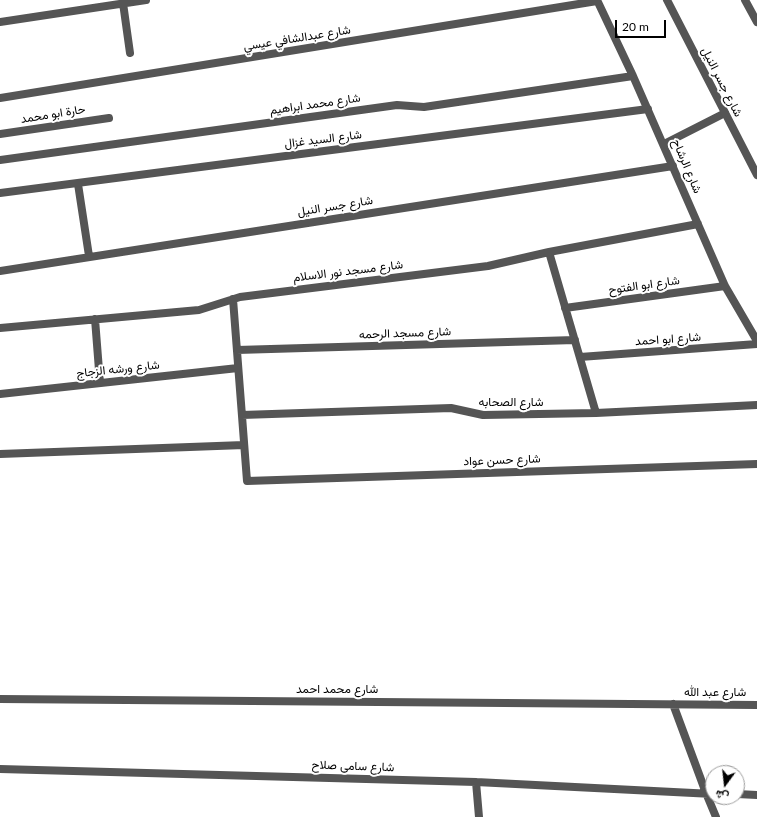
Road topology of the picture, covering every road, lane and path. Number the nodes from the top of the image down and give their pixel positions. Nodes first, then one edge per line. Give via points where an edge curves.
1 (146, 0) edge
2 (597, 0) edge
3 (667, 0) edge
4 (745, 0) edge
5 (123, 4) junction
6 (0, 22) edge
7 (757, 22) edge
8 (130, 53) dead end
9 (634, 76) junction
10 (0, 98) edge
11 (648, 109) junction
12 (725, 113) junction
13 (109, 118) dead end
14 (0, 134) edge
15 (664, 144) junction
16 (0, 160) edge
17 (673, 166) junction
18 (757, 175) edge
19 (78, 184) junction
20 (0, 193) edge
21 (698, 224) junction
22 (549, 252) junction
23 (89, 256) junction
24 (0, 271) edge
25 (726, 286) junction
26 (233, 299) junction
27 (565, 308) junction
28 (95, 319) junction
29 (0, 328) edge
30 (575, 340) junction
31 (757, 341) edge
32 (757, 344) edge
33 (237, 350) junction
34 (580, 357) junction
35 (238, 368) junction
36 (100, 383) junction
37 (0, 394) edge
38 (757, 405) edge
39 (596, 413) junction
40 (242, 415) junction
41 (244, 445) junction
42 (0, 454) edge
43 (757, 464) edge
44 (0, 698) edge
45 (673, 704) junction
46 (757, 705) edge
47 (0, 769) edge
48 (476, 782) junction
49 (705, 784) edge
50 (705, 794) edge
51 (745, 794) edge
52 (757, 795) edge
53 (712, 805) edge
54 (479, 817) edge
55 (716, 817) edge

1 - 5 street
2 - 9 street, شارع الرشاح
2 - 10 street, شارع عبدالشافي عيسي
3 - 12 street, شارع جسر النيل
4 - 7 street
5 - 6 street
5 - 8 street
9 - 11 street, شارع الرشاح
9 - 16 street, شارع محمد ابراهيم via 424,107 397,105
11 - 15 street, شارع الرشاح
11 - 19 street, شارع السيد غزال
12 - 15 street
12 - 18 street, شارع جسر النيل
13 - 14 street, حارة ابو محمد
15 - 17 street, شارع الرشاح
17 - 21 street, شارع الرشاح
17 - 23 street, شارع جسر النيل
19 - 20 street, شارع السيد غزال
19 - 23 street
21 - 22 street, شارع مسجد نور الاسلام
21 - 25 street, شارع الرشاح
22 - 26 street, شارع مسجد نور الاسلام via 488,266
22 - 27 street
23 - 24 street, شارع جسر النيل
25 - 27 street, شارع ابو الفتوح
25 - 31 street, شارع الرشاح
26 - 28 street, شارع مسجد نور الاسلام via 199,310
26 - 33 street
27 - 30 street
28 - 29 street, شارع مسجد نور الاسلام
28 - 36 street
30 - 33 street, شارع مسجد الرحمه
30 - 34 street
32 - 34 street, شارع ابو احمد
33 - 35 street
34 - 39 street
35 - 36 street, شارع ورشه الزجاج
35 - 40 street
36 - 37 street, شارع ورشه الزجاج
38 - 39 street, شارع الصحابه
39 - 40 street, شارع الصحابه via 483,415 451,408
40 - 41 street
41 - 42 street
41 - 43 street, شارع حسن عواد via 247,481
44 - 45 street, شارع محمد احمد
45 - 46 street, شارع عبد الله
45 - 49 street
47 - 48 street, شارع سامى صلاح
48 - 50 street, شارع سامى صلاح
48 - 54 street
51 - 52 street
53 - 55 street

